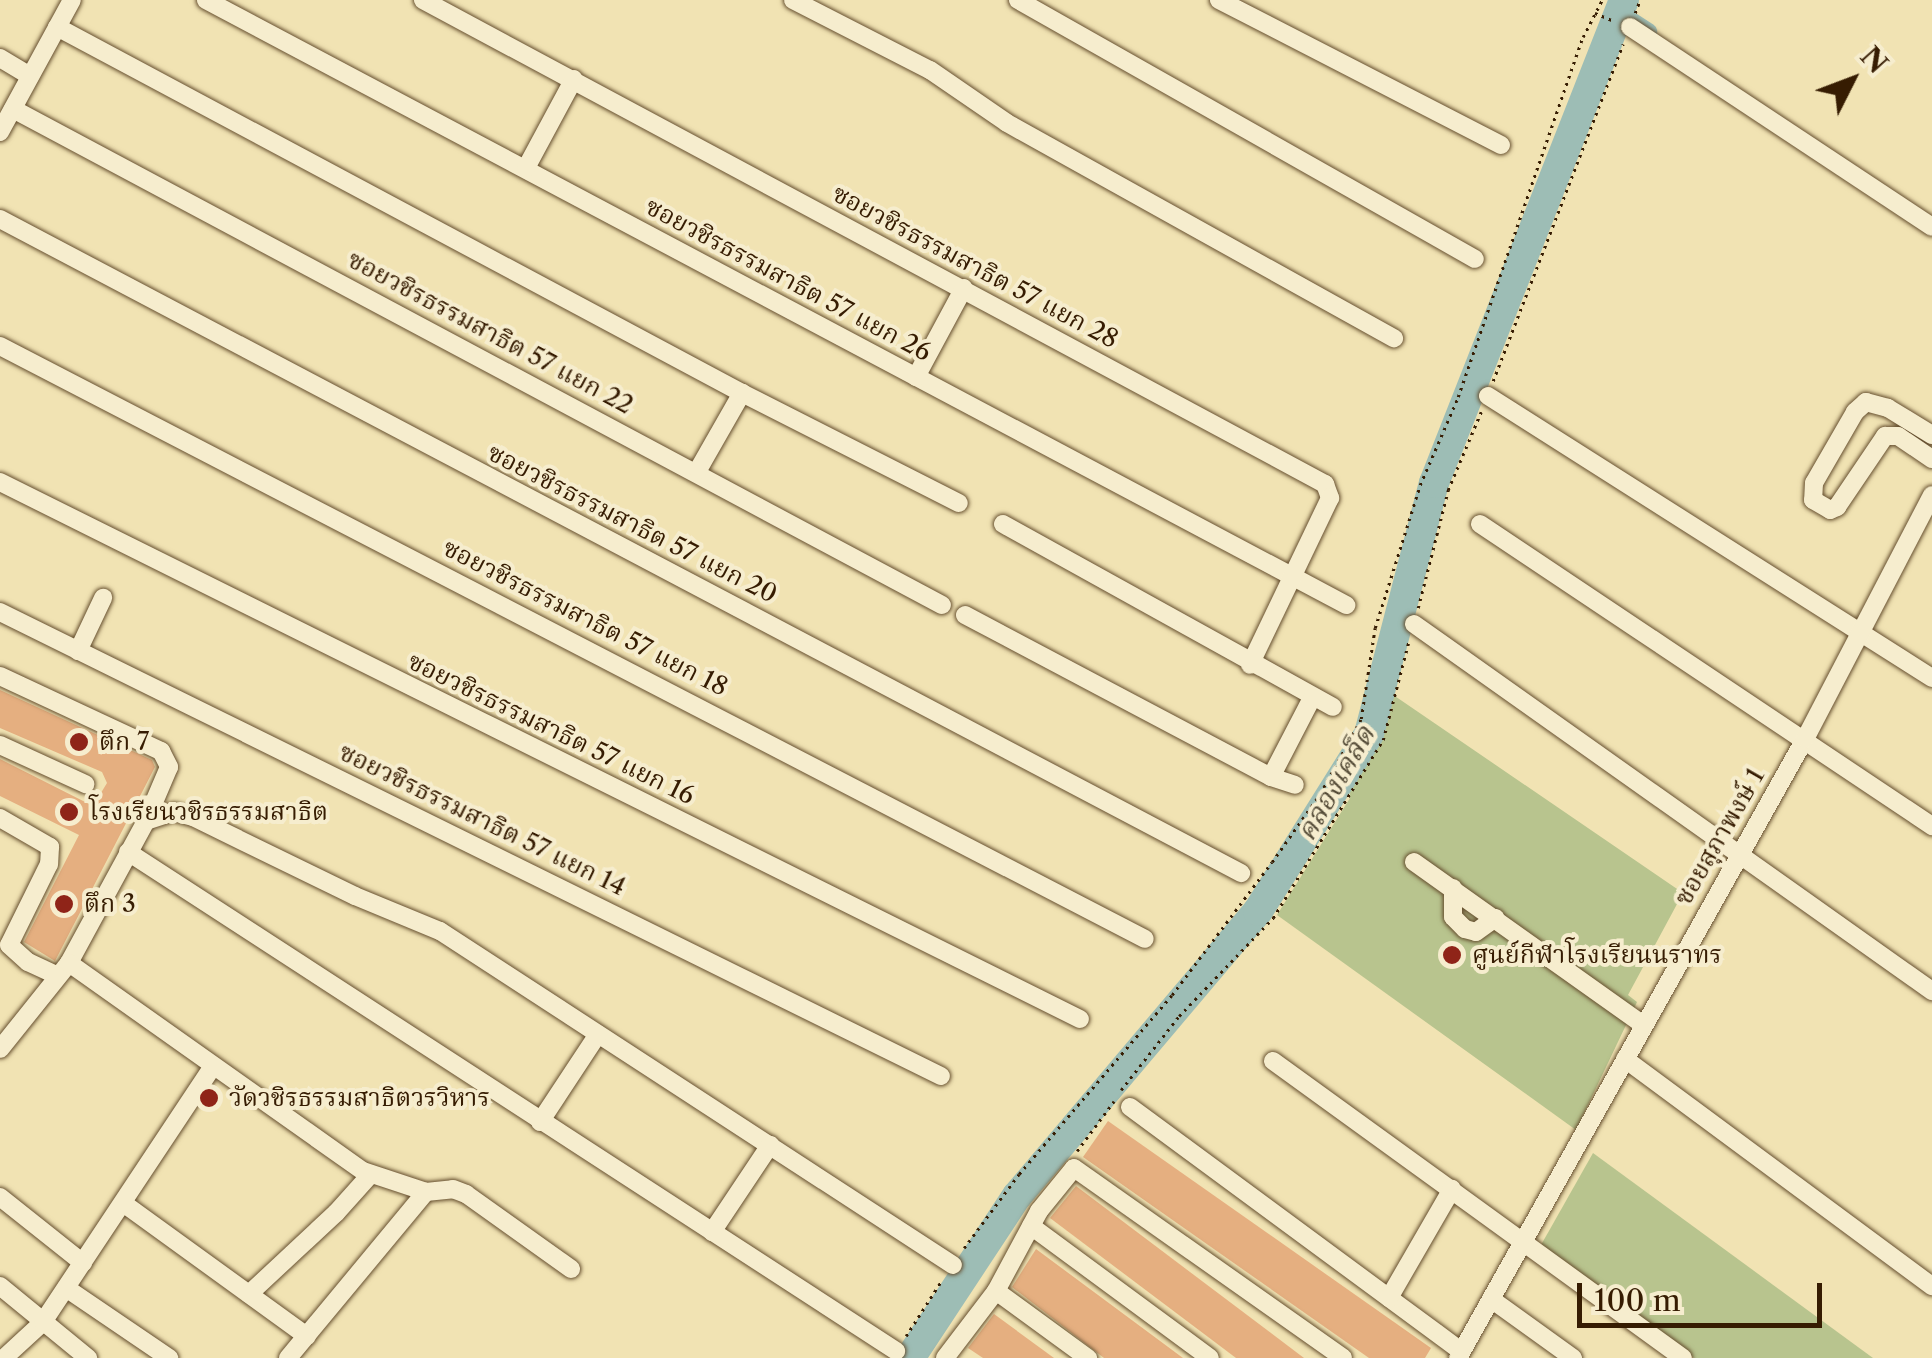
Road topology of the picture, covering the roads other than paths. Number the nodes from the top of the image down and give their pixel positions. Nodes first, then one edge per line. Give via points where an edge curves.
1 (72, 0) edge
2 (206, 0) edge
3 (423, 0) edge
4 (792, 0) edge
5 (1018, 0) edge
6 (1219, 0) edge
7 (57, 27) junction
8 (1630, 27) road end
9 (0, 58) edge
10 (30, 76) junction
11 (574, 80) junction
12 (13, 109) junction
13 (0, 132) edge
14 (1501, 144) dead end
15 (526, 168) junction
16 (0, 219) edge
17 (1932, 227) edge
18 (1475, 259) dead end
19 (964, 288) junction
20 (1394, 338) dead end
21 (0, 346) edge
22 (916, 377) junction
23 (742, 393) junction
24 (1488, 396) dead end
25 (1932, 435) edge
26 (1932, 459) edge
27 (698, 470) junction
28 (0, 482) edge
29 (1932, 495) edge
30 (959, 503) dead end
31 (1004, 524) dead end
32 (1480, 524) dead end
33 (1292, 577) junction
34 (103, 598) dead end
35 (942, 605) dead end
36 (1346, 605) dead end
37 (0, 612) edge
38 (965, 615) dead end
39 (1414, 624) dead end
40 (1862, 634) junction
41 (78, 651) junction
42 (1250, 665) junction
43 (0, 676) edge
44 (1932, 678) edge
45 (1312, 698) junction
46 (1333, 707) dead end
47 (1805, 739) junction
48 (0, 745) edge
49 (1272, 777) junction
50 (85, 784) dead end
51 (1295, 785) dead end
52 (0, 818) edge
53 (146, 820) junction
54 (1932, 826) edge
55 (128, 852) junction
56 (1740, 853) junction
57 (1414, 862) dead end
58 (1241, 873) dead end
59 (1452, 888) junction
60 (1495, 918) junction
61 (1146, 939) dead end
62 (64, 970) junction
63 (1932, 991) edge
64 (1080, 1019) dead end
65 (1643, 1026) junction
66 (598, 1034) junction
67 (0, 1049) edge
68 (1625, 1059) junction
69 (1273, 1061) dead end
70 (213, 1066) junction
71 (941, 1076) dead end
72 (1130, 1107) dead end
73 (540, 1122) junction
74 (770, 1145) junction
75 (371, 1174) junction
76 (1452, 1190) junction
77 (426, 1192) junction
78 (0, 1197) edge
79 (123, 1203) junction
80 (1032, 1226) junction
81 (712, 1232) junction
82 (1524, 1241) junction
83 (83, 1263) junction
84 (953, 1264) dead end
85 (571, 1269) dead end
86 (0, 1286) edge
87 (1932, 1286) edge
88 (66, 1288) junction
89 (996, 1291) junction
90 (248, 1294) junction
91 (1390, 1298) junction
92 (1491, 1299) junction
93 (44, 1322) junction
94 (307, 1336) junction
95 (896, 1351) dead end
96 (1460, 1354) edge
97 (953, 1355) edge
98 (4, 1358) edge
99 (88, 1358) edge
100 (169, 1358) edge
101 (289, 1358) edge
102 (1088, 1358) edge
103 (1210, 1358) edge
104 (1343, 1358) edge
105 (1573, 1358) edge
106 (1683, 1358) edge

1 - 7 street
2 - 15 street, ซอยวชิรธรรมสาธิต 57 แยก 26
3 - 11 street, ซอยวชิรธรรมสาธิต 57 แยก 28
4 - 20 street via 930,70 1024,132
5 - 18 street
6 - 14 street
7 - 10 street
7 - 23 street
8 - 17 street
9 - 10 street
10 - 12 street
11 - 15 street
11 - 19 street, ซอยวชิรธรรมสาธิต 57 แยก 28
12 - 13 street
12 - 27 street, ซอยวชิรธรรมสาธิต 57 แยก 22
15 - 22 street, ซอยวชิรธรรมสาธิต 57 แยก 26
16 - 58 street, ซอยวชิรธรรมสาธิต 57 แยก 20
19 - 22 street
19 - 33 street, ซอยวชิรธรรมสาธิต 57 แยก 28 via 1325,484 1330,498
21 - 61 street, ซอยวชิรธรรมสาธิต 57 แยก 18
22 - 33 street, ซอยวชิรธรรมสาธิต 57 แยก 26
23 - 27 street
23 - 30 street
24 - 40 street
25 - 26 street via 1866,402 1814,483 1813,500 1837,507 1884,436 1898,436
27 - 35 street, ซอยวชิรธรรมสาธิต 57 แยก 22
28 - 64 street, ซอยวชิรธรรมสาธิต 57 แยก 16
29 - 40 street, ซอยสุภาพงษ์ 1
31 - 42 street
32 - 47 street
33 - 36 street, ซอยวชิรธรรมสาธิต 57 แยก 26
33 - 42 street, ซอยวชิรธรรมสาธิต 57 แยก 28
34 - 41 street
37 - 41 street, ซอยวชิรธรรมสาธิต 57 แยก 14
38 - 49 street
39 - 56 street
40 - 44 street
40 - 47 street, ซอยสุภาพงษ์ 1
41 - 71 street, ซอยวชิรธรรมสาธิต 57 แยก 14
42 - 45 street
43 - 53 street via 161,750 169,768
45 - 46 street
45 - 49 street
47 - 54 street
47 - 56 street, ซอยสุภาพงษ์ 1
48 - 50 street
49 - 51 street
52 - 62 street via 50,847 49,864 9,945 28,962
53 - 55 street
53 - 66 street via 174,812 194,818 426,923
55 - 62 street
55 - 73 street
56 - 63 street
56 - 65 street, ซอยสุภาพงษ์ 1
57 - 59 street
59 - 60 street
59 - 60 street via 1453,917 1465,929 1476,932
60 - 65 street
62 - 67 street
62 - 70 street
65 - 68 street, ซอยสุภาพงษ์ 1
66 - 73 street
66 - 74 street
68 - 82 street, ซอยสุภาพงษ์ 1
68 - 87 street
69 - 76 street
70 - 75 street
70 - 79 street
72 - 91 street
73 - 81 street
74 - 81 street
74 - 84 street
75 - 77 street
75 - 90 street
76 - 82 street
76 - 91 street
77 - 85 street via 466,1194
77 - 94 street
78 - 83 street
79 - 83 street
79 - 90 street
80 - 89 street
80 - 103 street
80 - 104 street via 1069,1170 1080,1168
81 - 95 street
82 - 92 street, ซอยสุภาพงษ์ 1
82 - 106 street
83 - 88 street
86 - 93 street
88 - 93 street
88 - 100 street
89 - 97 street
89 - 102 street
90 - 94 street
91 - 96 street
92 - 96 street, ซอยสุภาพงษ์ 1
92 - 105 street
93 - 98 street
93 - 99 street
94 - 101 street

